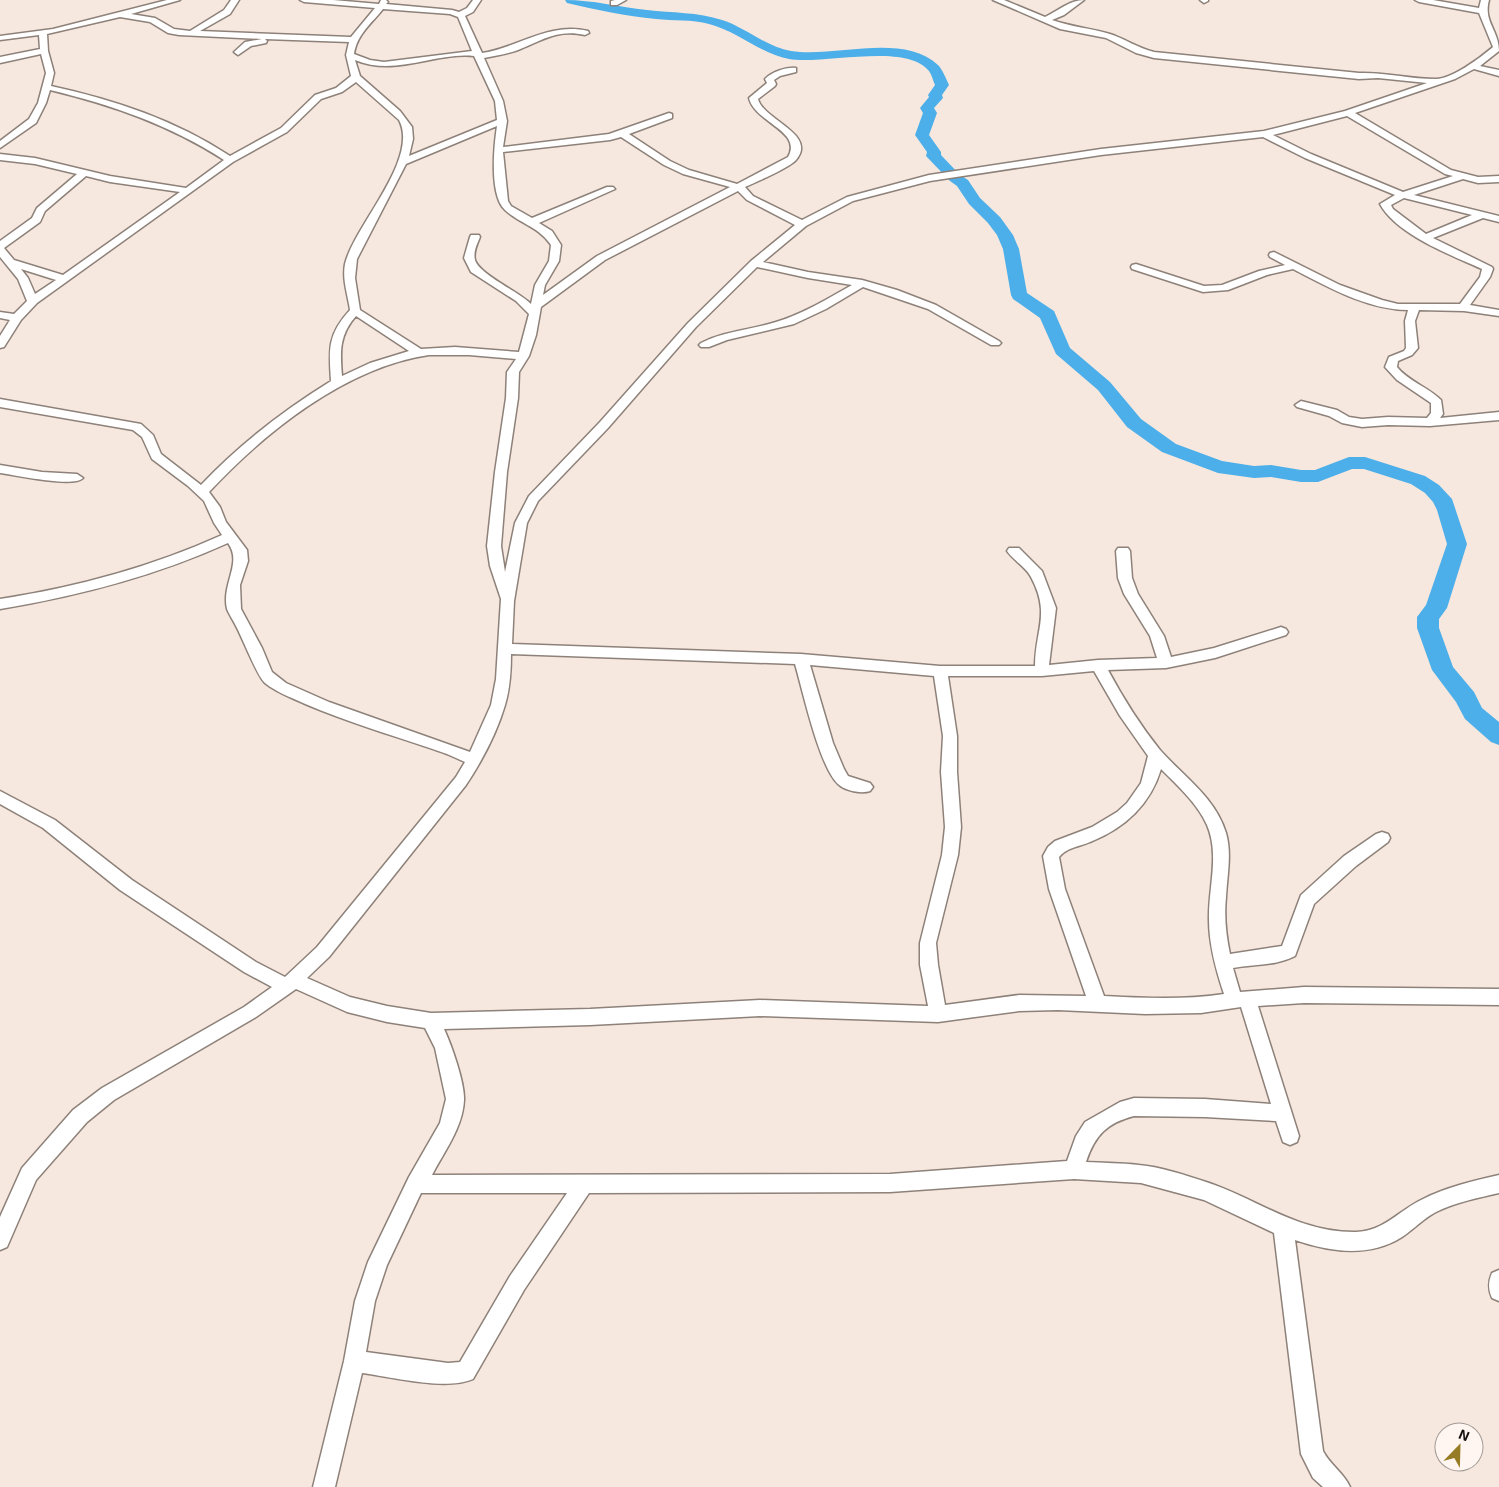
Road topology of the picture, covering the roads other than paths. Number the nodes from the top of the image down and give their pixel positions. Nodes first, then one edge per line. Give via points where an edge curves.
1 (176, 0) edge
2 (235, 0) edge
3 (304, 0) edge
4 (477, 0) edge
5 (997, 0) edge
6 (1080, 0) edge
7 (1419, 0) edge
8 (1485, 0) edge
9 (326, 2) junction
10 (453, 3) dead end
11 (383, 4) edge
12 (156, 5) junction
13 (319, 11) dead end
14 (1482, 11) junction
15 (445, 12) junction
16 (119, 14) junction
17 (460, 15) junction
18 (152, 20) junction
19 (1044, 20) junction
20 (585, 32) dead end
21 (43, 33) junction
22 (192, 33) junction
23 (0, 38) edge
24 (290, 38) junction
25 (354, 40) junction
26 (1498, 48) edge
27 (44, 51) junction
28 (238, 52) dead end
29 (478, 54) junction
30 (350, 55) junction
31 (0, 60) edge
32 (1472, 66) junction
33 (793, 70) dead end
34 (1499, 73) edge
35 (356, 77) junction
36 (1436, 82) junction
37 (46, 87) junction
38 (1348, 113) junction
39 (669, 116) dead end
40 (502, 121) junction
41 (623, 134) junction
42 (1264, 134) junction
43 (0, 145) edge
44 (498, 150) junction
45 (0, 157) edge
46 (230, 160) junction
47 (401, 163) junction
48 (84, 173) junction
49 (1460, 177) junction
50 (1499, 180) edge
51 (739, 187) junction
52 (610, 189) dead end
53 (189, 191) junction
54 (1403, 195) junction
55 (1482, 215) junction
56 (1499, 219) edge
57 (532, 222) junction
58 (802, 224) junction
59 (475, 238) dead end
60 (1425, 238) junction
61 (0, 250) edge
62 (1274, 255) dead end
63 (12, 263) junction
64 (755, 263) junction
65 (1292, 266) junction
66 (1136, 267) dead end
67 (64, 279) junction
68 (862, 283) junction
69 (33, 301) junction
70 (1415, 307) junction
71 (1462, 308) junction
72 (535, 309) junction
73 (355, 311) junction
74 (1499, 313) edge
75 (0, 314) edge
76 (17, 318) junction
77 (995, 344) dead end
78 (705, 345) dead end
79 (0, 346) edge
80 (418, 352) junction
81 (523, 356) junction
82 (337, 382) junction
83 (0, 404) edge
84 (1301, 405) dead end
85 (1499, 416) edge
86 (1430, 422) junction
87 (0, 469) edge
88 (77, 478) dead end
89 (201, 493) junction
90 (230, 537) junction
91 (1014, 551) dead end
92 (1123, 551) dead end
93 (507, 601) junction
94 (0, 604) edge
95 (1281, 632) dead end
96 (505, 648) junction
97 (801, 659) junction
98 (1166, 663) junction
99 (1098, 665) junction
100 (940, 671) junction
101 (1042, 671) junction
102 (1156, 756) junction
103 (474, 760) junction
104 (866, 787) dead end
105 (0, 797) edge
106 (1382, 838) dead end
107 (1223, 963) junction
108 (291, 983) junction
109 (1499, 997) edge
110 (1240, 999) junction
111 (1098, 1004) junction
112 (938, 1014) junction
113 (431, 1021) junction
114 (1283, 1113) junction
115 (1290, 1136) dead end
116 (1074, 1170) junction
117 (416, 1184) junction
118 (584, 1184) junction
119 (1499, 1184) edge
120 (1283, 1227) junction
121 (2, 1232) edge
122 (1499, 1280) edge
123 (1499, 1292) edge
124 (354, 1361) junction
125 (324, 1487) edge
126 (1339, 1487) edge

1 - 12 street
2 - 22 street via 227,12
3 - 9 street
4 - 17 street via 470,10
5 - 19 street
6 - 19 street
7 - 14 street
8 - 14 street
9 - 11 street
9 - 13 street
10 - 15 street
11 - 15 street
11 - 25 street
12 - 16 street
12 - 18 street
14 - 26 street
15 - 17 street
16 - 18 street
16 - 21 street
17 - 29 street
18 - 22 street via 174,32
19 - 36 street via 1108,36 1139,52 1154,55
20 - 29 street via 561,29 518,47
21 - 23 street
21 - 27 street
22 - 24 street
24 - 25 street
24 - 28 street via 250,44
25 - 30 street
26 - 32 street
27 - 31 street
27 - 37 street via 50,70
29 - 30 street via 377,64
29 - 40 street via 499,101
30 - 35 street
32 - 34 street
32 - 36 street
33 - 51 street via 769,79 772,84 752,102 789,133 798,151 792,159
35 - 46 street via 339,90 313,100 277,135
35 - 47 street via 407,127 407,146
36 - 38 street
37 - 43 street via 33,121
37 - 46 street via 139,113 189,135
38 - 42 street
38 - 49 street via 1423,159
39 - 41 street
40 - 44 street
40 - 47 street
41 - 44 street
41 - 51 street via 654,156 686,172
42 - 54 street
42 - 58 street via 1101,152 929,178 850,199
44 - 57 street via 503,200 508,208
45 - 48 street
46 - 53 street
47 - 73 street via 351,260 349,282
48 - 53 street
48 - 61 street
49 - 50 street
49 - 54 street
51 - 58 street via 750,198
51 - 72 street via 601,258
52 - 57 street
53 - 67 street
54 - 55 street
54 - 60 street via 1388,201 1386,207
55 - 56 street
55 - 60 street
57 - 72 street via 556,245 554,261 540,285
58 - 64 street
59 - 72 street via 468,254 475,270
60 - 71 street via 1488,269
61 - 63 street
62 - 65 street
63 - 67 street
63 - 69 street
64 - 68 street
64 - 93 street via 686,331 604,425 533,499 521,523
65 - 66 street via 1224,288 1202,289
65 - 70 street via 1379,303
67 - 69 street
68 - 77 street via 932,308
68 - 78 street via 780,325 729,334
69 - 76 street
70 - 71 street
70 - 86 street via 1410,320 1412,348 1393,359 1391,367 1395,374 1437,402 1437,414
71 - 74 street
72 - 81 street
73 - 80 street
73 - 82 street via 342,324 334,339
75 - 76 street
76 - 79 street
80 - 81 street
80 - 82 street via 374,364
81 - 93 street via 513,372 495,529 497,566
82 - 89 street via 305,401 224,468
83 - 89 street via 43,409 140,429 151,440 156,456
84 - 86 street via 1362,423
85 - 86 street
87 - 88 street
89 - 90 street via 214,507
90 - 94 street via 194,554 98,584
90 - 103 street via 241,556 233,585 234,609 266,676 280,687 324,706
91 - 101 street via 1037,574 1049,608
92 - 98 street via 1125,578 1131,594 1157,636
93 - 96 street
95 - 98 street via 1215,653
96 - 97 street
96 - 103 street via 498,705
97 - 100 street
97 - 104 street via 829,752 840,776 844,781
98 - 99 street
99 - 101 street
99 - 102 street via 1132,725
100 - 101 street
100 - 112 street via 950,730 948,772 953,826 950,856 928,943
102 - 107 street via 1186,785 1214,821 1222,867 1217,910
102 - 111 street via 1154,774 1132,809 1109,826 1058,846 1051,856 1057,889
103 - 108 street via 462,781 323,952
105 - 108 street via 49,824 126,886 250,967
106 - 107 street via 1350,861 1307,900 1289,951 1281,955
107 - 110 street
108 - 113 street via 347,1004
108 - 121 street via 250,1012 108,1094 80,1116 30,1174
109 - 110 street via 1304,995
110 - 111 street via 1201,1005
110 - 114 street
111 - 112 street via 1019,1003
112 - 113 street via 751,1008
113 - 117 street via 444,1048 455,1099 449,1125
114 - 115 street
114 - 116 street via 1187,1108 1120,1111 1092,1128 1083,1142
116 - 118 street via 890,1183
116 - 120 street via 1141,1174 1206,1191
117 - 118 street
117 - 124 street via 365,1301
118 - 124 street via 517,1283 466,1372 448,1374
119 - 120 street via 1456,1194 1428,1206 1394,1231 1378,1238 1357,1242 1320,1239
120 - 126 street via 1312,1454 1321,1470
122 - 123 street
124 - 125 street

